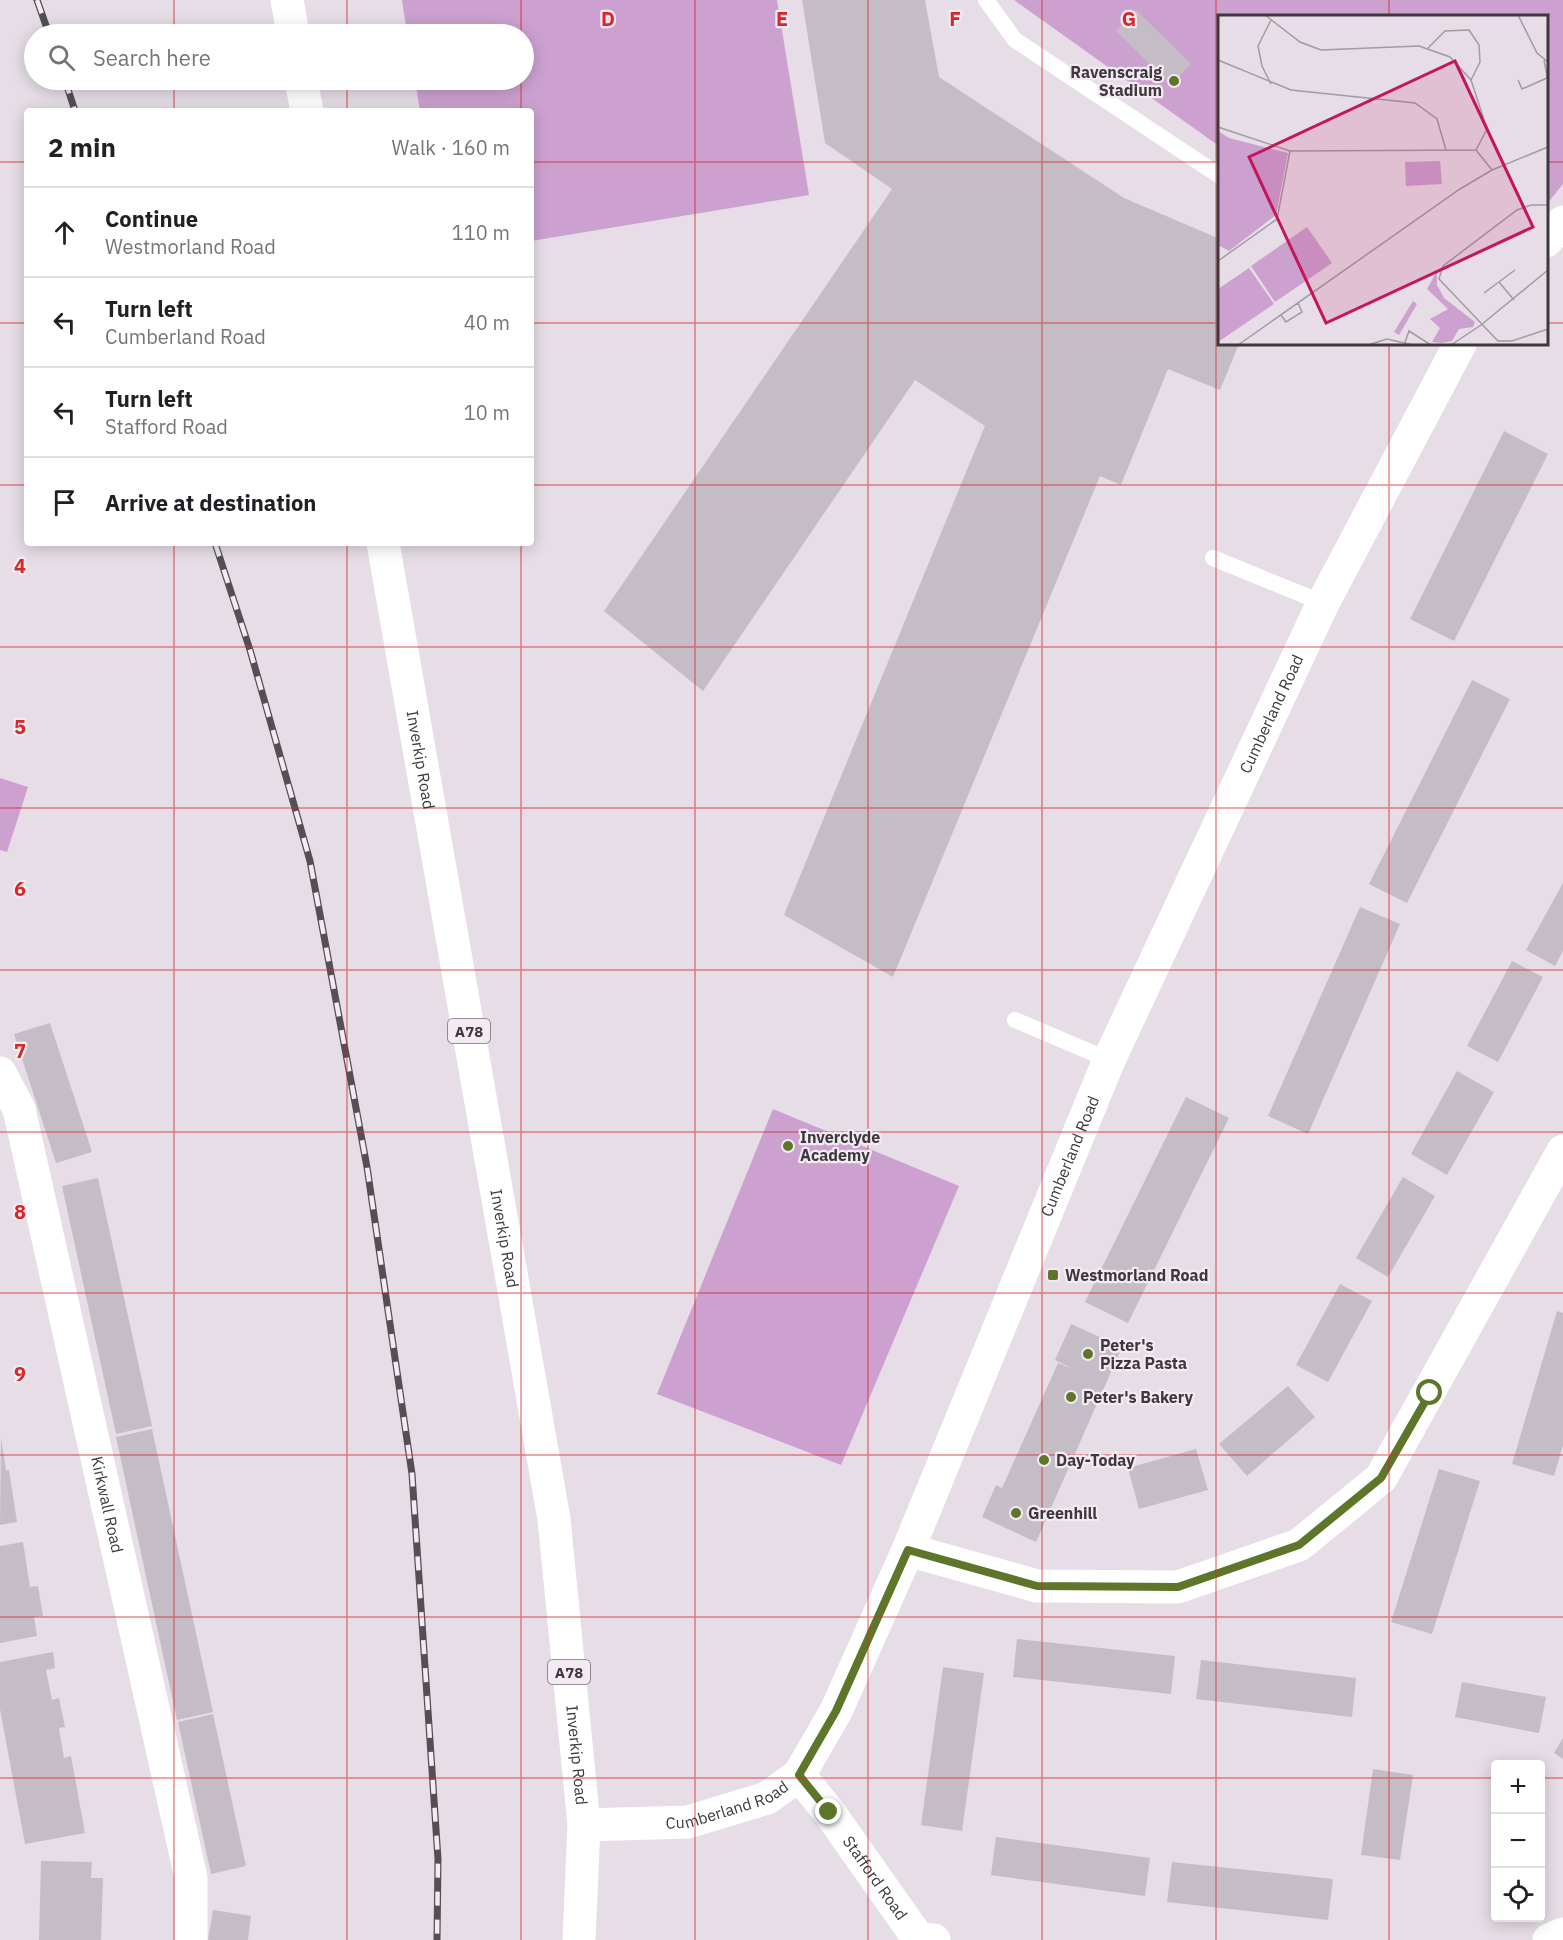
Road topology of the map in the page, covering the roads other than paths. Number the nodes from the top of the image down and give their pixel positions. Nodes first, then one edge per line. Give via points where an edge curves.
1 (287, 0) edge
2 (986, 0) edge
3 (291, 24) edge
4 (303, 90) edge
5 (306, 108) edge
6 (1218, 175) edge
7 (1563, 222) edge
8 (1548, 239) edge
9 (1459, 345) edge
10 (384, 546) edge
11 (1213, 558) dead end
12 (1323, 603) junction
13 (1016, 1020) dead end
14 (1109, 1060) junction
15 (0, 1073) edge
16 (1563, 1151) edge
17 (908, 1550) junction
18 (799, 1775) junction
19 (584, 1826) junction
20 (1563, 1934) edge
21 (191, 1940) edge
22 (579, 1940) edge
23 (933, 1940) edge
24 (1549, 1940) edge

1 - 3 main road
2 - 6 lane via 1015,40
4 - 5 main road
7 - 8 main road
9 - 12 main road, Cumberland Road
10 - 19 main road, Inverkip Road / A78 via 554,1519
11 - 12 lane
12 - 14 main road, Cumberland Road
13 - 14 lane
14 - 17 main road, Cumberland Road
15 - 21 main road, Kirkwall Road via 19,1109 191,1878
16 - 17 main road via 1381,1478 1299,1545 1178,1587 1037,1586
17 - 18 main road, Cumberland Road via 836,1711
18 - 19 main road, Cumberland Road via 767,1798 688,1822
18 - 23 main road, Stafford Road via 918,1938
19 - 22 main road, Inverkip Road / A78
20 - 24 main road

